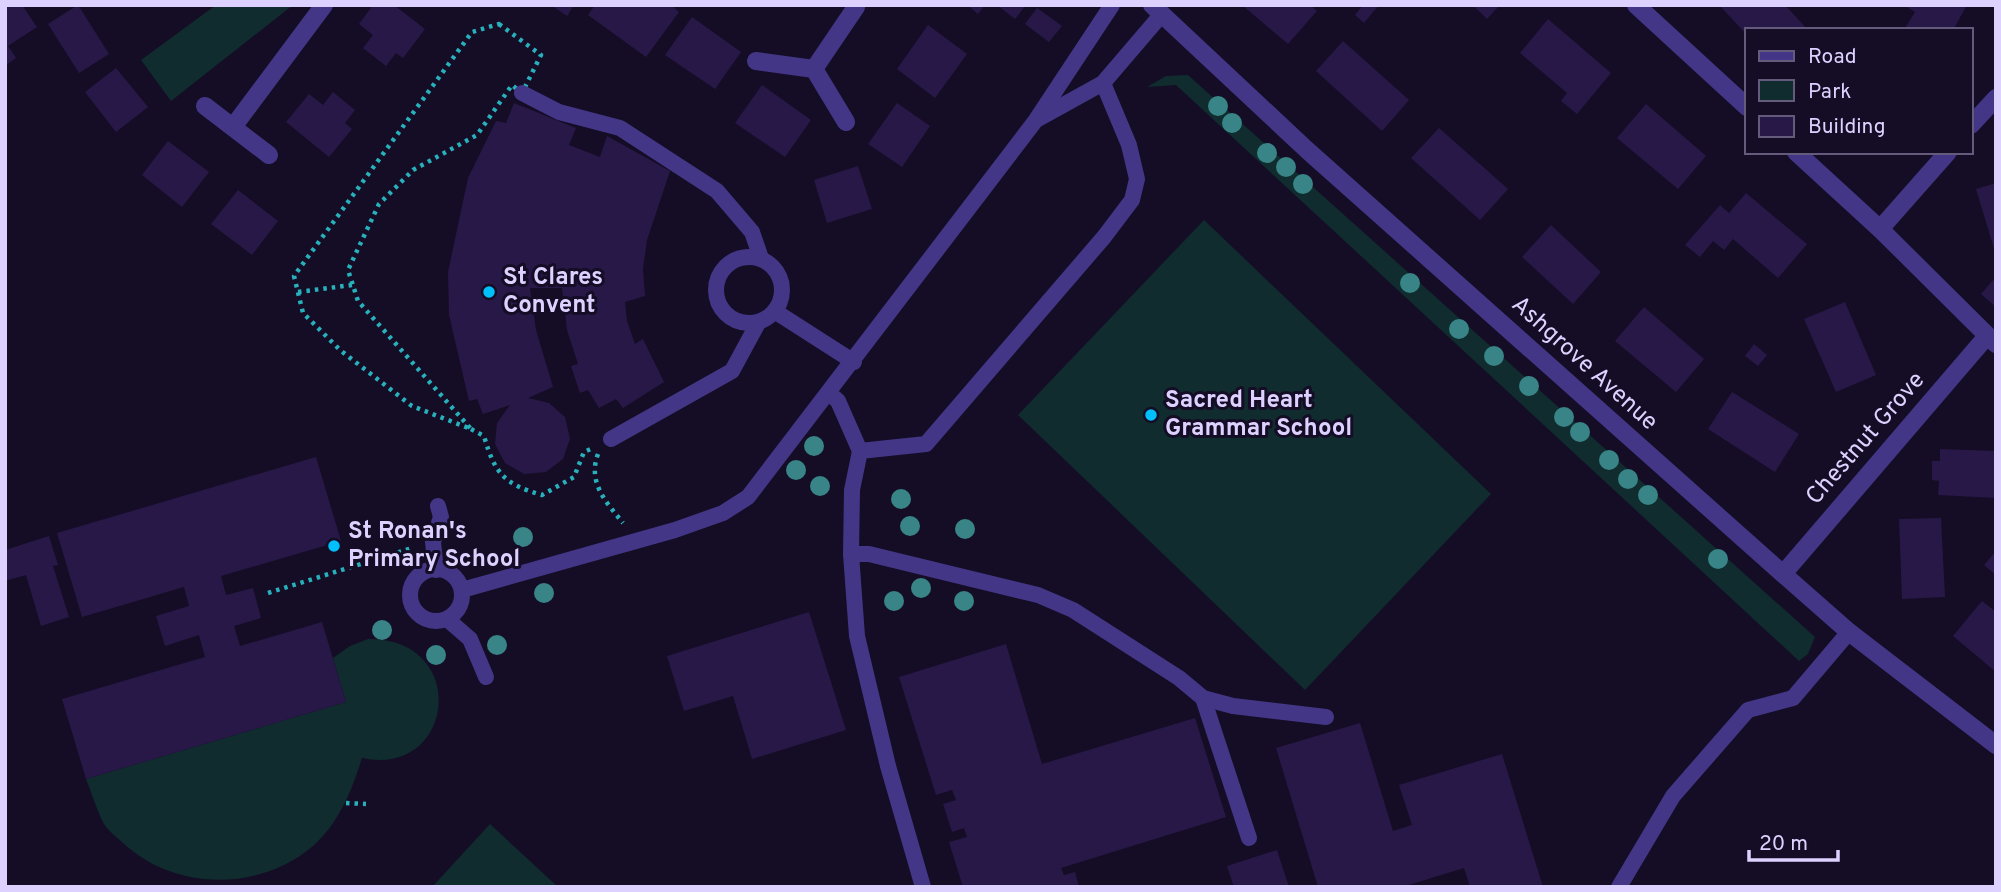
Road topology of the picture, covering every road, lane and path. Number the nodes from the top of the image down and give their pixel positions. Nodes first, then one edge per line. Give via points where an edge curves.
1 (324, 5) edge
2 (1112, 5) edge
3 (1636, 5) edge
4 (856, 6) edge
5 (1157, 9) edge
6 (756, 61) dead end
7 (814, 69) junction
8 (1103, 83) junction
9 (522, 93) junction
10 (1996, 98) edge
11 (1745, 105) edge
12 (205, 106) dead end
13 (1035, 120) junction
14 (846, 122) dead end
15 (1973, 123) edge
16 (233, 127) junction
17 (1798, 154) edge
18 (1946, 154) edge
19 (269, 155) dead end
20 (1880, 229) junction
21 (761, 258) junction
22 (352, 285) junction
23 (299, 292) junction
24 (776, 312) junction
25 (758, 323) junction
26 (1991, 340) edge
27 (854, 362) junction
28 (829, 393) junction
29 (471, 429) junction
30 (611, 439) junction
31 (860, 451) junction
32 (438, 506) dead end
33 (636, 541) junction
34 (433, 542) junction
35 (851, 554) junction
36 (436, 570) junction
37 (1783, 574) junction
38 (462, 590) junction
39 (268, 593) dead end
40 (447, 619) junction
41 (1849, 632) junction
42 (486, 677) dead end
43 (1203, 698) junction
44 (1326, 717) dead end
45 (1996, 745) edge
46 (346, 803) dead end
47 (366, 804) dead end
48 (1249, 838) dead end
49 (923, 887) edge
50 (1619, 887) edge

1 - 16 street
2 - 13 lane
3 - 11 street
4 - 7 street
5 - 8 lane
5 - 37 street, Ashgrove Avenue via 1307,150
6 - 7 street
7 - 14 street
8 - 13 lane
8 - 31 lane via 1129,145 1137,179 1132,200 926,444
9 - 21 lane via 559,112 620,128 717,191 752,232
9 - 22 path via 512,85 477,135 413,170 379,204 348,270
9 - 23 path via 541,55 499,23 472,32 294,276
10 - 15 street
12 - 16 street
13 - 27 lane
16 - 19 street
17 - 20 street, Chestnut Grove
18 - 20 street
20 - 26 street, Chestnut Grove
21 - 24 lane via 778,271 783,292
21 - 25 lane via 740,257 722,269 715,289 720,309 737,323
22 - 23 path
22 - 29 path via 358,301
23 - 29 path via 303,313 350,358 412,406
24 - 25 lane
24 - 27 lane
25 - 30 lane via 732,371
26 - 37 street, Chestnut Grove
27 - 28 lane
28 - 31 lane via 838,401
28 - 33 lane via 748,496 723,513
29 - 30 path via 484,436 492,466 517,488 542,495 574,477 584,452
30 - 33 path via 596,456 601,497
31 - 35 lane via 852,489
32 - 34 lane via 441,517
33 - 38 lane
34 - 36 lane
34 - 39 path
35 - 43 lane via 869,554 1038,595 1073,610
35 - 49 lane via 857,636
36 - 38 lane via 452,575
36 - 40 lane via 415,581 412,605 430,620
37 - 41 street, Ashgrove Avenue
38 - 40 lane via 459,607
40 - 42 lane via 470,639
41 - 45 street, Ashgrove Avenue
41 - 50 lane via 1793,698 1748,710 1674,796
43 - 44 lane
43 - 48 lane
46 - 47 path

